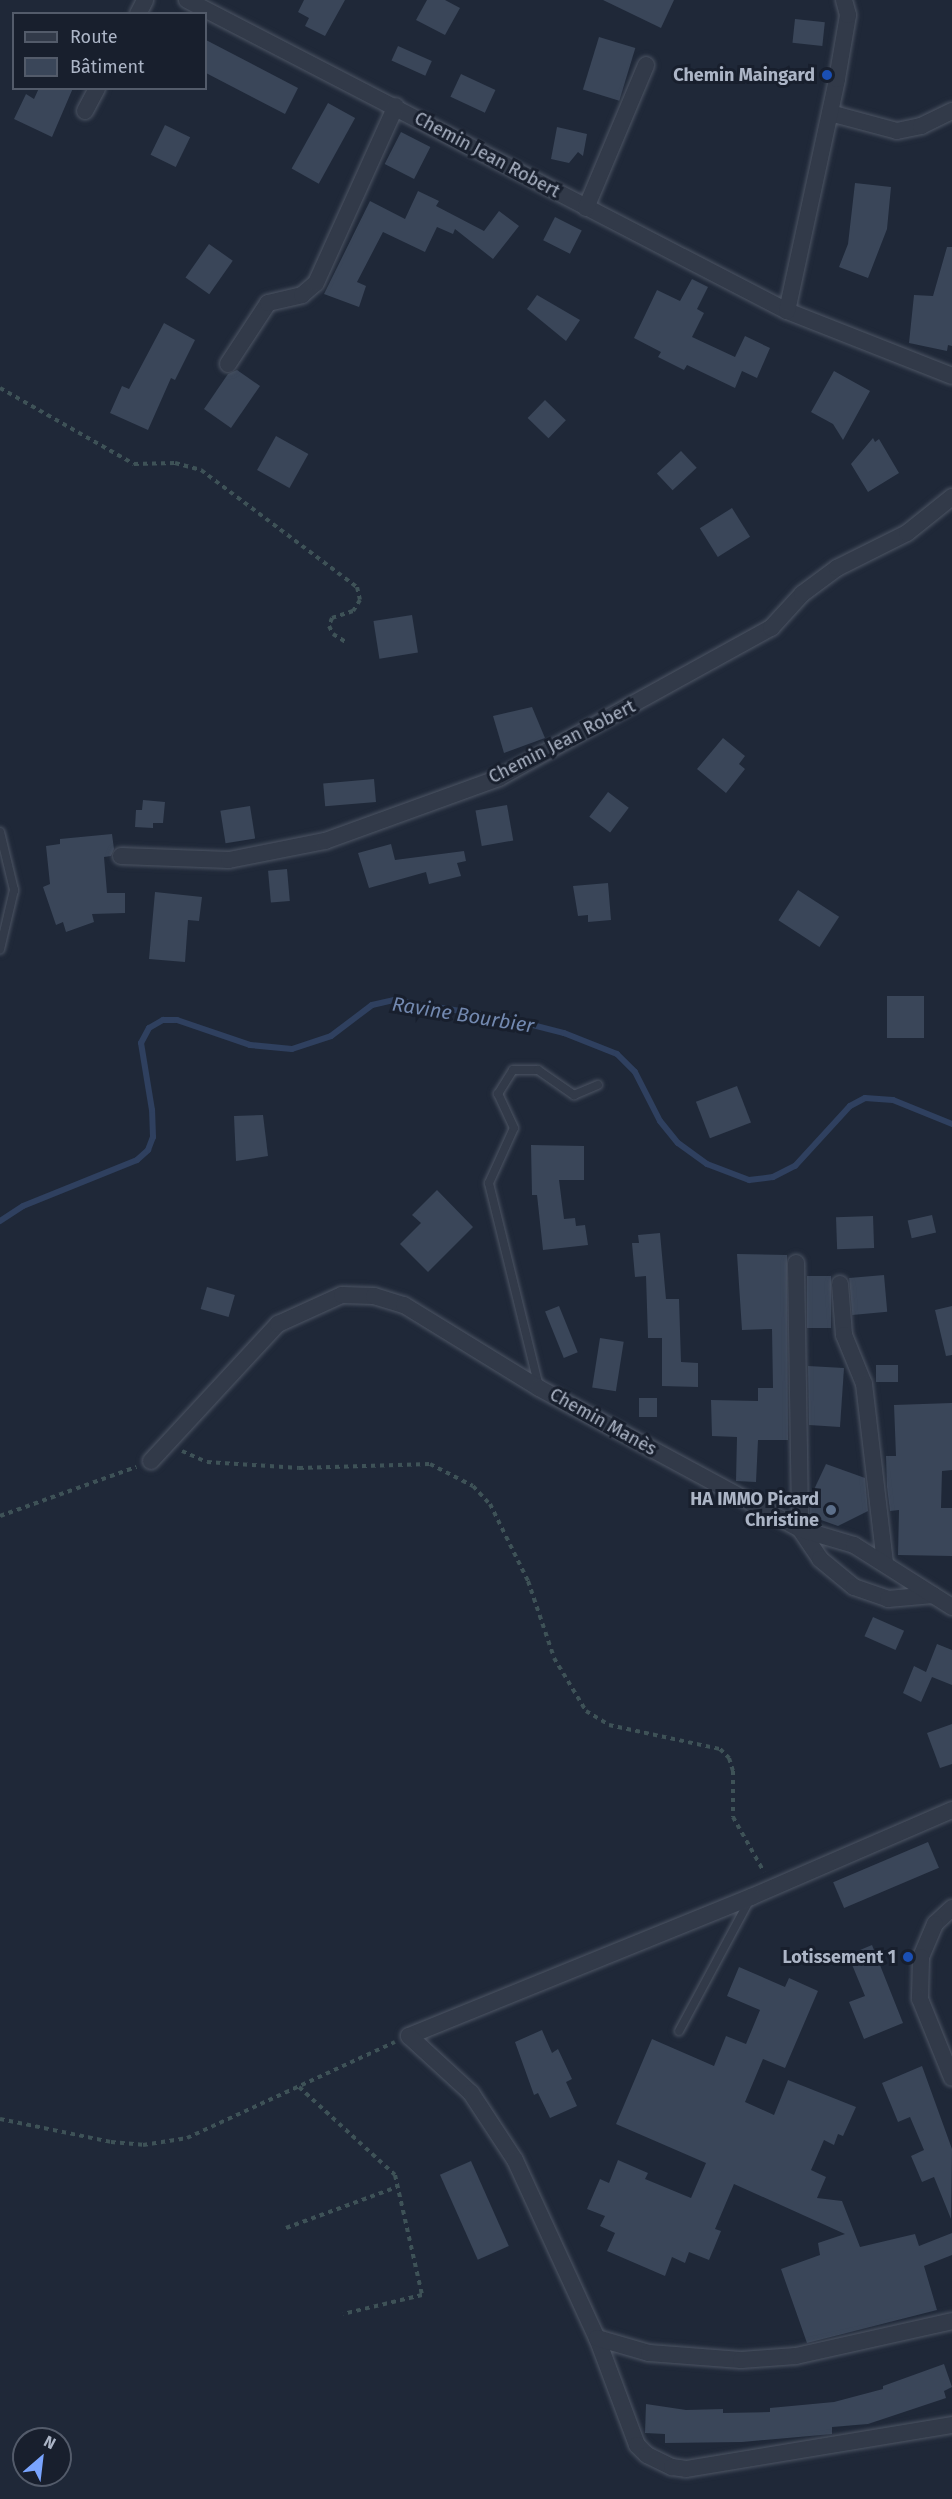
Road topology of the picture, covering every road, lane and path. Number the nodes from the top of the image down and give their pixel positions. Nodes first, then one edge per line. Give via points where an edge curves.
1 (187, 0) edge
2 (844, 0) edge
3 (646, 65) dead end
4 (96, 90) edge
5 (396, 106) junction
6 (85, 111) dead end
7 (952, 111) edge
8 (830, 113) junction
9 (585, 208) junction
10 (787, 311) junction
11 (228, 364) dead end
12 (952, 376) edge
13 (0, 388) edge
14 (952, 497) edge
15 (346, 642) dead end
16 (0, 832) edge
17 (121, 855) dead end
18 (0, 949) edge
19 (598, 1085) dead end
20 (796, 1263) dead end
21 (840, 1284) dead end
22 (539, 1388) junction
23 (170, 1441) junction
24 (151, 1461) joint
25 (0, 1516) edge
26 (800, 1529) junction
27 (885, 1562) junction
28 (933, 1595) junction
29 (952, 1608) edge
30 (952, 1810) edge
31 (773, 1887) junction
32 (751, 1897) junction
33 (952, 1908) edge
34 (679, 2031) dead end
35 (409, 2036) junction
36 (952, 2078) edge
37 (299, 2087) junction
38 (0, 2119) edge
39 (398, 2187) junction
40 (286, 2228) dead end
41 (343, 2314) dead end
42 (952, 2320) edge
43 (597, 2338) junction
44 (952, 2425) edge

1 - 5 street, Chemin Jean Robert
2 - 8 street via 848,15
3 - 9 street
4 - 6 street
5 - 9 street, Chemin Jean Robert
5 - 11 street via 316,283 302,295 263,308
7 - 8 street via 921,126 897,131
8 - 10 street
9 - 10 street, Chemin Jean Robert
10 - 12 street, Chemin Jean Robert
13 - 15 path via 134,464 175,463 201,470 357,586 360,600 353,611 332,618 329,626 333,634
14 - 17 street, Chemin Jean Robert via 907,533 837,568 802,594 771,628 499,778 325,841 230,860
16 - 18 lane via 14,890
19 - 22 lane, Chemin Manès via 574,1095 538,1070 513,1070 498,1094 514,1128 489,1183
20 - 26 street
21 - 27 street via 844,1335 864,1384
22 - 23 street via 404,1305 374,1296 342,1295 278,1324
22 - 26 street, Chemin Manès
23 - 24 street
23 - 31 path via 188,1456 207,1462 299,1468 430,1464 473,1486 490,1504 528,1581 554,1658 586,1711 609,1725 720,1749 729,1758 732,1771 734,1818
24 - 25 path
26 - 27 street, Chemin Manès via 826,1534
26 - 28 street via 820,1559 854,1587 888,1599
27 - 28 street, Chemin Manès
28 - 29 street, Chemin Manès
30 - 31 street
31 - 32 street
32 - 34 lane
32 - 35 street
33 - 36 street via 935,1924 921,1957 920,1999
35 - 37 path
35 - 43 street via 471,2093 515,2160
37 - 38 path via 187,2138 143,2145
37 - 39 path via 395,2175
39 - 40 path
39 - 41 path via 422,2295
42 - 43 street via 796,2356 741,2360 649,2353
43 - 44 street via 637,2445 672,2467 686,2469

